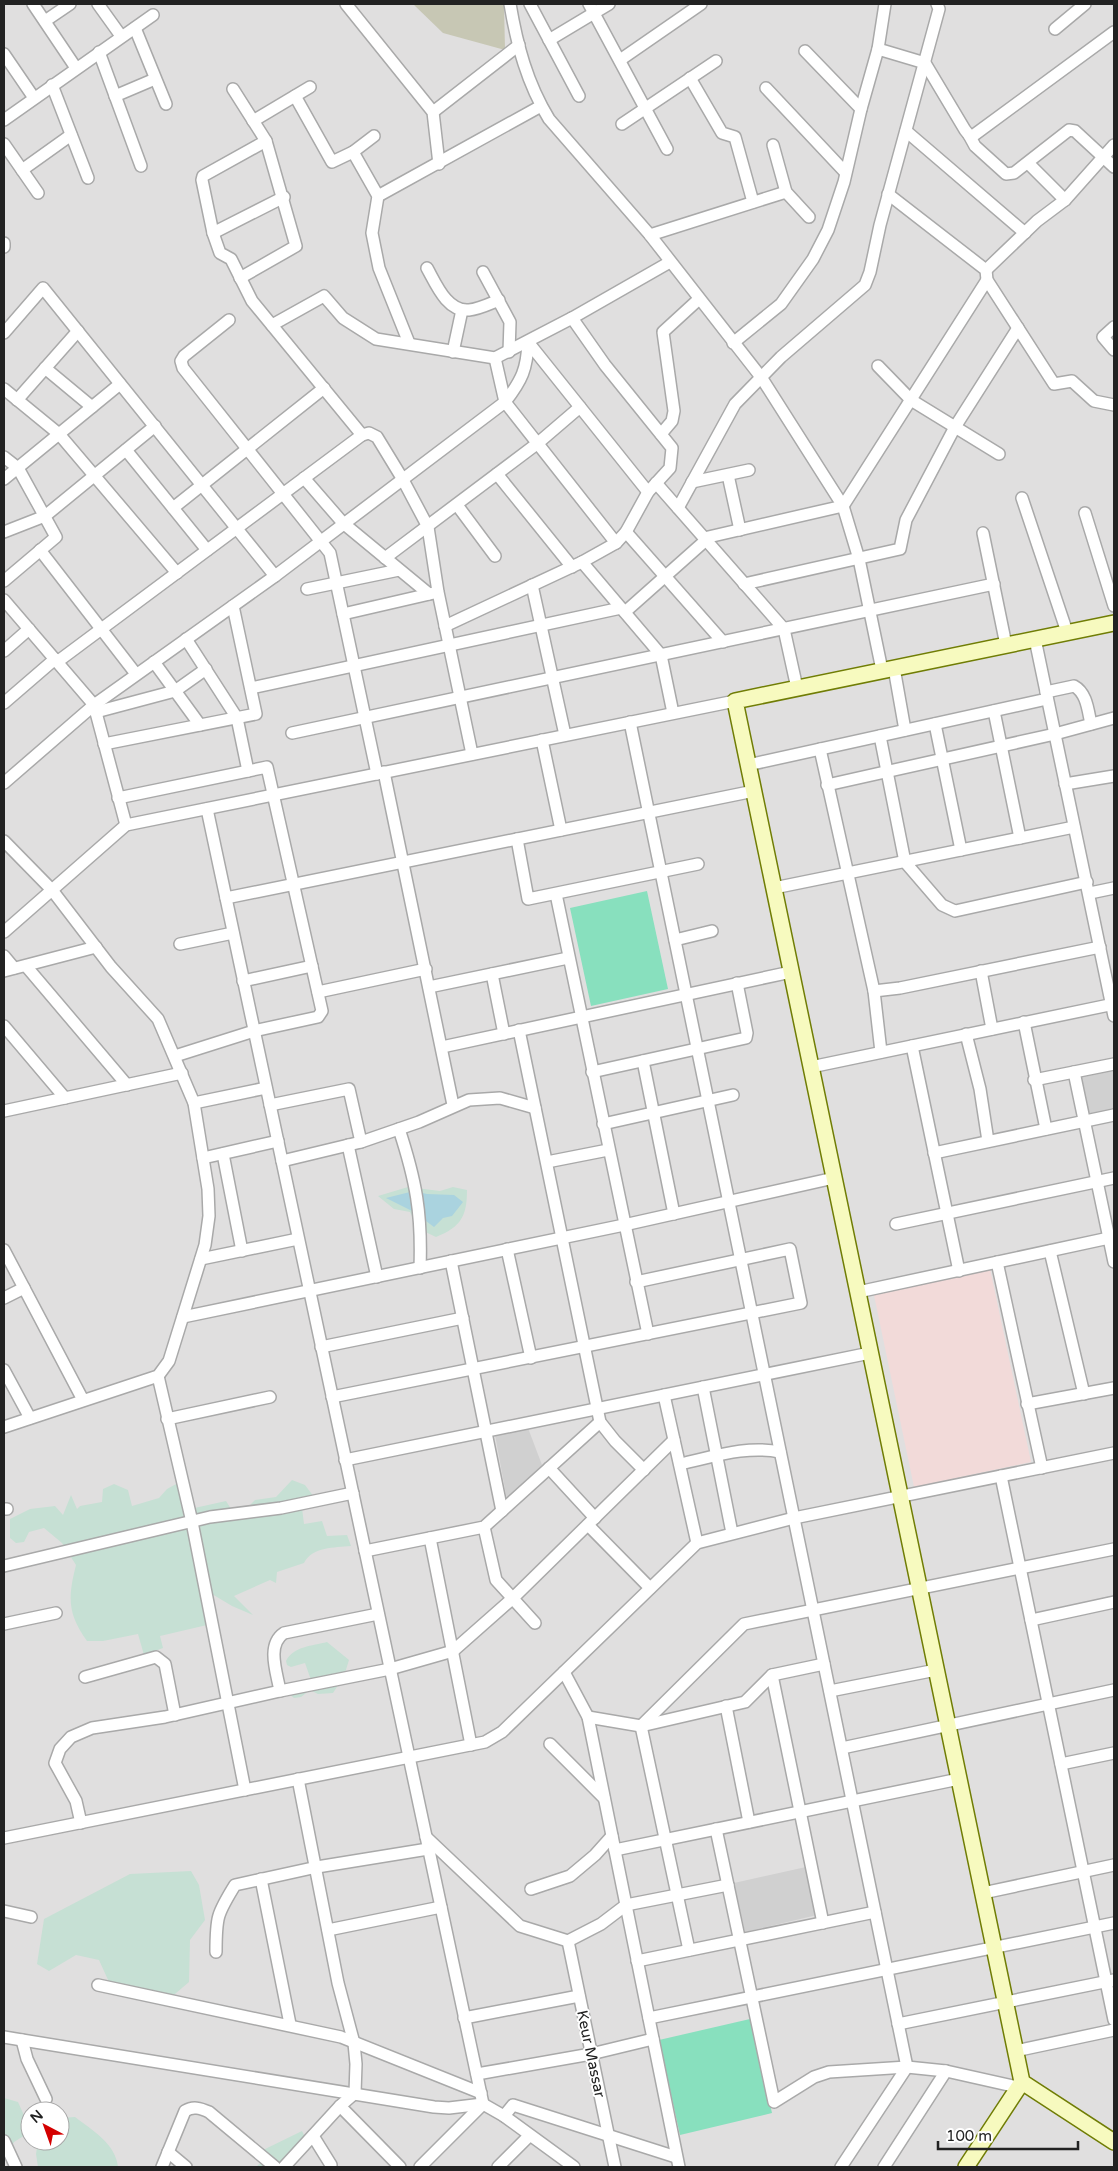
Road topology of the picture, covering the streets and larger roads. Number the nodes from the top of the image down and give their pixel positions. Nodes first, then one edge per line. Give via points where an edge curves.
1 (33, 4) edge
2 (70, 4) edge
3 (98, 4) edge
4 (346, 4) edge
5 (511, 4) edge
6 (530, 4) edge
7 (609, 4) edge
8 (701, 4) edge
9 (885, 4) edge
10 (937, 4) edge
11 (1084, 4) edge
12 (593, 8) edge
13 (153, 15) dead end
14 (45, 21) junction
15 (135, 28) junction
16 (1055, 29) dead end
17 (1114, 32) edge
18 (121, 36) junction
19 (549, 40) junction
20 (519, 45) junction
21 (878, 49) junction
22 (804, 51) dead end
23 (99, 52) junction
24 (4, 54) edge
25 (620, 60) junction
26 (716, 61) dead end
27 (924, 63) junction
28 (76, 68) junction
29 (690, 78) junction
30 (155, 79) junction
31 (52, 85) junction
32 (310, 87) dead end
33 (766, 88) dead end
34 (233, 89) dead end
35 (115, 96) junction
36 (295, 96) junction
37 (579, 96) dead end
38 (34, 98) junction
39 (166, 104) dead end
40 (541, 106) junction
41 (646, 108) junction
42 (861, 109) junction
43 (433, 112) junction
44 (4, 120) edge
45 (253, 121) junction
46 (622, 124) dead end
47 (906, 131) junction
48 (71, 135) junction
49 (969, 135) junction
50 (374, 136) dead end
51 (266, 141) junction
52 (4, 144) edge
53 (773, 145) dead end
54 (1114, 145) edge
55 (667, 149) dead end
56 (353, 152) junction
57 (1104, 157) junction
58 (1028, 162) junction
59 (439, 164) junction
60 (141, 166) dead end
61 (1114, 168) edge
62 (22, 170) junction
63 (845, 172) junction
64 (88, 178) dead end
65 (786, 192) junction
66 (38, 193) dead end
67 (888, 194) junction
68 (378, 196) junction
69 (284, 197) junction
70 (1065, 200) junction
71 (754, 202) junction
72 (809, 217) dead end
73 (212, 233) junction
74 (1024, 233) junction
75 (650, 236) junction
76 (670, 262) junction
77 (427, 268) dead end
78 (483, 272) dead end
79 (987, 275) junction
80 (240, 278) junction
81 (699, 299) junction
82 (498, 300) junction
83 (462, 310) junction
84 (572, 318) junction
85 (229, 320) dead end
86 (272, 325) junction
87 (1114, 327) edge
88 (1018, 328) junction
89 (78, 330) junction
90 (4, 333) edge
91 (528, 342) junction
92 (409, 343) junction
93 (733, 343) junction
94 (1114, 350) edge
95 (453, 352) junction
96 (509, 352) junction
97 (495, 358) junction
98 (878, 366) dead end
99 (45, 368) junction
100 (761, 377) junction
101 (120, 384) junction
102 (324, 388) junction
103 (4, 389) edge
104 (17, 400) junction
105 (911, 400) junction
106 (505, 402) junction
107 (1114, 405) edge
108 (92, 407) junction
109 (580, 408) junction
110 (155, 426) junction
111 (955, 427) junction
112 (59, 434) junction
113 (661, 434) junction
114 (362, 435) junction
115 (538, 443) junction
116 (126, 450) junction
117 (246, 450) junction
118 (999, 454) dead end
119 (4, 457) edge
120 (18, 468) junction
121 (750, 470) dead end
122 (497, 474) junction
123 (728, 475) junction
124 (94, 476) junction
125 (304, 478) junction
126 (402, 478) junction
127 (4, 480) edge
128 (692, 482) junction
129 (656, 483) junction
130 (202, 486) junction
131 (648, 492) junction
132 (282, 494) junction
133 (1022, 498) dead end
134 (457, 505) junction
135 (843, 506) junction
136 (173, 508) junction
137 (678, 508) junction
138 (1085, 513) dead end
139 (44, 516) junction
140 (343, 523) junction
141 (428, 527) junction
142 (236, 528) junction
143 (740, 530) junction
144 (4, 532) edge
145 (626, 532) junction
146 (983, 533) dead end
147 (705, 539) junction
148 (320, 541) junction
149 (616, 543) junction
150 (40, 550) junction
151 (207, 550) junction
152 (495, 556) dead end
153 (386, 558) junction
154 (859, 559) junction
155 (577, 564) junction
156 (399, 570) junction
157 (177, 573) junction
158 (275, 576) junction
159 (665, 577) junction
160 (4, 581) edge
161 (336, 583) junction
162 (744, 584) junction
163 (994, 584) junction
164 (532, 585) junction
165 (307, 589) dead end
166 (434, 593) junction
167 (4, 600) edge
168 (233, 606) junction
169 (1114, 606) edge
170 (623, 610) junction
171 (870, 610) junction
172 (343, 614) junction
173 (1114, 623) edge
174 (541, 625) junction
175 (445, 626) junction
176 (29, 629) junction
177 (101, 629) junction
178 (784, 629) junction
179 (1068, 632) junction
180 (186, 639) junction
181 (1035, 639) junction
182 (723, 642) junction
183 (449, 645) junction
184 (1006, 645) junction
185 (4, 651) edge
186 (661, 654) junction
187 (56, 661) junction
188 (154, 662) junction
189 (354, 666) junction
190 (206, 669) junction
191 (888, 669) junction
192 (136, 674) junction
193 (552, 677) junction
194 (251, 688) junction
195 (797, 688) junction
196 (175, 691) junction
197 (1047, 695) junction
198 (460, 697) junction
199 (735, 700) junction
200 (4, 703) edge
201 (95, 708) junction
202 (994, 711) junction
203 (674, 713) junction
204 (365, 717) junction
205 (237, 718) junction
206 (1114, 718) edge
207 (630, 722) junction
208 (935, 724) junction
209 (1091, 724) junction
210 (200, 725) junction
211 (906, 730) junction
212 (292, 733) dead end
213 (1055, 734) junction
214 (565, 735) junction
215 (880, 736) junction
216 (542, 740) junction
217 (104, 744) junction
218 (1001, 746) junction
219 (820, 749) junction
220 (472, 754) junction
221 (942, 759) junction
222 (748, 765) junction
223 (248, 770) junction
224 (888, 771) junction
225 (380, 773) junction
226 (1114, 776) edge
227 (4, 783) edge
228 (1065, 784) junction
229 (827, 785) junction
230 (754, 791) junction
231 (273, 795) junction
232 (118, 798) junction
233 (207, 808) junction
234 (649, 812) junction
235 (126, 825) junction
236 (1074, 827) junction
237 (561, 830) junction
238 (1020, 838) junction
239 (516, 840) junction
240 (4, 841) edge
241 (961, 850) junction
242 (13, 852) junction
243 (4, 860) edge
244 (403, 862) junction
245 (905, 862) junction
246 (698, 864) dead end
247 (662, 870) junction
248 (847, 872) junction
249 (293, 885) junction
250 (1088, 887) junction
251 (774, 888) junction
252 (1114, 888) edge
253 (52, 890) junction
254 (556, 894) junction
255 (226, 898) junction
256 (712, 931) dead end
257 (4, 932) edge
258 (233, 933) junction
259 (675, 940) junction
260 (180, 944) dead end
261 (96, 947) junction
262 (1100, 947) junction
263 (4, 956) edge
264 (568, 958) junction
265 (26, 966) junction
266 (312, 966) junction
267 (426, 969) junction
268 (9, 970) edge
269 (981, 971) junction
270 (791, 972) junction
271 (492, 974) junction
272 (243, 981) junction
273 (737, 983) junction
274 (429, 987) junction
275 (874, 991) junction
276 (318, 992) junction
277 (686, 994) junction
278 (1113, 1004) edge
279 (1114, 1016) edge
280 (581, 1018) junction
281 (1024, 1022) junction
282 (4, 1026) edge
283 (992, 1029) junction
284 (520, 1030) junction
285 (254, 1031) junction
286 (504, 1034) junction
287 (966, 1034) junction
288 (912, 1046) junction
289 (442, 1047) junction
290 (698, 1049) junction
291 (881, 1052) junction
292 (174, 1056) junction
293 (643, 1061) junction
294 (1114, 1064) edge
295 (811, 1066) junction
296 (592, 1072) junction
297 (1074, 1072) junction
298 (182, 1073) junction
299 (1034, 1080) junction
300 (127, 1085) junction
301 (266, 1088) junction
302 (733, 1095) dead end
303 (64, 1098) junction
304 (708, 1102) junction
305 (194, 1103) junction
306 (270, 1105) junction
307 (453, 1105) junction
308 (535, 1108) junction
309 (4, 1110) edge
310 (654, 1113) junction
311 (1114, 1115) edge
312 (1085, 1121) junction
313 (603, 1124) junction
314 (399, 1129) junction
315 (1046, 1129) junction
316 (278, 1141) junction
317 (361, 1142) junction
318 (988, 1142) junction
319 (348, 1145) junction
320 (608, 1150) junction
321 (934, 1153) junction
322 (223, 1154) junction
323 (203, 1158) junction
324 (282, 1161) junction
325 (547, 1162) junction
326 (834, 1178) junction
327 (1114, 1178) edge
328 (1097, 1182) junction
329 (729, 1202) junction
330 (947, 1213) junction
331 (674, 1214) junction
332 (896, 1224) dead end
333 (624, 1225) junction
334 (562, 1238) junction
335 (1109, 1238) junction
336 (298, 1239) junction
337 (507, 1249) junction
338 (4, 1250) edge
339 (242, 1251) junction
340 (1050, 1251) junction
341 (201, 1259) junction
342 (741, 1259) junction
343 (451, 1261) junction
344 (996, 1262) junction
345 (1114, 1262) edge
346 (420, 1268) junction
347 (959, 1270) junction
348 (377, 1277) junction
349 (636, 1282) junction
350 (24, 1288) junction
351 (310, 1291) junction
352 (858, 1292) junction
353 (4, 1298) edge
354 (752, 1314) junction
355 (183, 1317) junction
356 (463, 1318) junction
357 (648, 1334) junction
358 (321, 1347) junction
359 (585, 1347) junction
360 (870, 1353) junction
361 (531, 1358) junction
362 (473, 1369) junction
363 (4, 1370) edge
364 (764, 1374) junction
365 (158, 1376) junction
366 (703, 1387) junction
367 (1114, 1388) edge
368 (664, 1394) junction
369 (1084, 1394) junction
370 (270, 1397) dead end
371 (332, 1397) junction
372 (83, 1400) junction
373 (1027, 1404) junction
374 (597, 1408) junction
375 (30, 1418) junction
376 (167, 1419) junction
377 (600, 1422) junction
378 (4, 1427) edge
379 (486, 1431) junction
380 (674, 1440) junction
381 (780, 1452) junction
382 (1114, 1453) edge
383 (717, 1456) junction
384 (346, 1460) junction
385 (680, 1464) junction
386 (549, 1468) junction
387 (1042, 1468) junction
388 (644, 1470) junction
389 (1001, 1476) junction
390 (353, 1493) junction
391 (900, 1498) junction
392 (502, 1511) junction
393 (794, 1518) junction
394 (591, 1521) junction
395 (192, 1522) junction
396 (484, 1528) junction
397 (732, 1533) junction
398 (430, 1538) junction
399 (698, 1543) junction
400 (1114, 1549) edge
401 (365, 1551) junction
402 (4, 1566) edge
403 (1020, 1568) junction
404 (650, 1588) junction
405 (919, 1588) junction
406 (512, 1599) junction
407 (1114, 1602) edge
408 (813, 1610) junction
409 (56, 1614) dead end
410 (378, 1614) junction
411 (1031, 1620) junction
412 (535, 1623) dead end
413 (4, 1624) edge
414 (453, 1651) junction
415 (824, 1664) junction
416 (390, 1669) junction
417 (936, 1670) junction
418 (564, 1672) junction
419 (772, 1675) junction
420 (85, 1677) dead end
421 (1114, 1690) edge
422 (280, 1691) junction
423 (830, 1691) junction
424 (229, 1702) junction
425 (1049, 1704) junction
426 (726, 1706) junction
427 (175, 1714) junction
428 (588, 1717) junction
429 (640, 1726) junction
430 (948, 1726) junction
431 (550, 1744) dead end
432 (470, 1745) junction
433 (842, 1748) junction
434 (1114, 1753) edge
435 (409, 1757) junction
436 (1061, 1764) junction
437 (298, 1779) junction
438 (959, 1779) junction
439 (245, 1790) junction
440 (604, 1798) junction
441 (852, 1801) junction
442 (801, 1812) junction
443 (750, 1822) junction
444 (80, 1823) junction
445 (716, 1829) junction
446 (612, 1836) junction
447 (426, 1837) junction
448 (4, 1838) edge
449 (665, 1840) junction
450 (428, 1849) junction
451 (615, 1850) junction
452 (1114, 1866) edge
453 (317, 1867) junction
454 (1084, 1872) junction
455 (261, 1879) junction
456 (728, 1885) junction
457 (531, 1889) dead end
458 (982, 1893) junction
459 (677, 1895) junction
460 (626, 1905) junction
461 (441, 1907) junction
462 (4, 1911) edge
463 (875, 1912) junction
464 (31, 1917) dead end
465 (823, 1923) junction
466 (1114, 1923) edge
467 (1095, 1927) junction
468 (328, 1930) junction
469 (739, 1940) junction
470 (568, 1941) junction
471 (994, 1948) junction
472 (689, 1950) junction
473 (216, 1952) dead end
474 (637, 1961) junction
475 (887, 1969) junction
476 (1110, 1981) edge
477 (98, 1985) dead end
478 (579, 1996) junction
479 (751, 1997) junction
480 (1005, 2002) junction
481 (464, 2018) junction
482 (648, 2018) junction
483 (1114, 2020) edge
484 (290, 2024) junction
485 (898, 2024) junction
486 (1114, 2030) edge
487 (4, 2037) edge
488 (653, 2039) junction
489 (22, 2040) junction
490 (354, 2043) junction
491 (1015, 2051) junction
492 (591, 2054) junction
493 (907, 2067) junction
494 (946, 2071) junction
495 (476, 2074) junction
496 (1019, 2085) junction
497 (355, 2093) junction
498 (46, 2099) dead end
499 (482, 2099) junction
500 (340, 2106) junction
501 (504, 2116) junction
502 (608, 2135) junction
503 (313, 2136) junction
504 (529, 2136) junction
505 (4, 2141) edge
506 (1114, 2142) edge
507 (168, 2152) junction
508 (678, 2162) edge
509 (331, 2164) dead end
510 (16, 2167) edge
511 (162, 2167) edge
512 (186, 2167) edge
513 (275, 2167) edge
514 (284, 2167) edge
515 (400, 2167) edge
516 (420, 2167) edge
517 (498, 2167) edge
518 (573, 2167) edge
519 (615, 2167) edge
520 (841, 2167) edge
521 (884, 2167) edge
522 (966, 2167) edge

1 - 14 street
2 - 14 street
3 - 18 street
4 - 43 street
5 - 20 street
6 - 19 street
7 - 12 street
8 - 25 street
9 - 21 street
10 - 27 street via 939,9
11 - 16 street
12 - 19 street
12 - 25 street
13 - 15 street
14 - 28 street
15 - 18 street
15 - 30 street
17 - 49 street via 974,135
18 - 23 street
19 - 37 street
20 - 40 street
20 - 43 street
21 - 27 street
21 - 42 street
22 - 42 street
23 - 28 street
23 - 35 street
24 - 38 street
25 - 41 street
26 - 29 street
27 - 47 street
27 - 49 street
28 - 31 street
29 - 41 street
29 - 71 street via 722,134 735,137
30 - 35 street
30 - 39 street
31 - 38 street
31 - 48 street
32 - 36 street
33 - 63 street
34 - 45 street
35 - 60 street
36 - 45 street
36 - 56 street via 332,162
38 - 44 street
40 - 59 street
40 - 75 street via 578,156
41 - 46 street
41 - 55 street
42 - 63 street
43 - 59 street
45 - 51 street
47 - 67 street
47 - 74 street
48 - 62 street
48 - 64 street
49 - 58 street via 974,146 1006,174 1014,173
50 - 56 street
51 - 69 street
51 - 73 street via 203,176
52 - 62 street
53 - 65 street
54 - 57 street
56 - 68 street
57 - 58 street via 1075,131 1069,130
57 - 61 street
57 - 70 street
58 - 70 street
59 - 68 street
62 - 66 street
63 - 93 street via 828,230 813,259 781,304
65 - 71 street
65 - 72 street
67 - 79 street
67 - 100 street via 865,285
68 - 92 street via 372,233 379,268
69 - 73 street
69 - 80 street via 296,246
70 - 74 street
71 - 75 street
73 - 80 street via 220,253 231,259
74 - 79 street
75 - 76 street
76 - 81 street
76 - 84 street
77 - 83 street via 449,302
78 - 82 street
79 - 88 street
79 - 105 street
80 - 86 street via 252,301
81 - 93 street
81 - 113 street via 663,332 674,411 672,421
82 - 83 street
82 - 96 street via 510,322
83 - 95 street
84 - 91 street
84 - 113 street
85 - 117 street via 181,361 183,368
86 - 92 street via 324,296 343,318 376,339
86 - 102 street
87 - 94 street via 1103,337
88 - 107 street via 1054,384 1072,381 1094,401
88 - 111 street
89 - 90 street via 43,288
89 - 99 street
89 - 101 street
91 - 96 street
91 - 106 street via 527,365
91 - 109 street
92 - 95 street
93 - 100 street
95 - 97 street
96 - 97 street
97 - 106 street
98 - 105 street
99 - 104 street
99 - 108 street
100 - 128 street via 735,404
100 - 135 street
101 - 108 street
101 - 110 street
102 - 114 street
102 - 117 street
103 - 104 street
104 - 112 street
105 - 111 street
105 - 135 street
106 - 115 street
106 - 126 street
108 - 112 street
109 - 115 street
109 - 131 street
110 - 116 street
110 - 130 street
111 - 118 street
111 - 154 street via 906,520 900,549
112 - 120 street
112 - 124 street
113 - 129 street via 672,448 670,468
114 - 125 street
114 - 126 street via 369,433 376,437
115 - 122 street
115 - 149 street
116 - 124 street
116 - 136 street
117 - 130 street
117 - 132 street
119 - 120 street
120 - 127 street
120 - 139 street
121 - 123 street
122 - 134 street
122 - 155 street
123 - 128 street
123 - 143 street
124 - 139 street
124 - 157 street
125 - 132 street
125 - 140 street
126 - 140 street
126 - 141 street
128 - 137 street
129 - 131 street
129 - 137 street
130 - 136 street
130 - 142 street
131 - 145 street
132 - 142 street
132 - 148 street
133 - 179 street
134 - 141 street
134 - 152 street
135 - 143 street
135 - 154 street
136 - 151 street
137 - 147 street
138 - 169 street
139 - 144 street
139 - 150 street via 56,537
140 - 148 street
140 - 153 street
141 - 153 street
141 - 166 street
142 - 151 street
142 - 158 street
143 - 147 street
145 - 149 street
145 - 159 street
146 - 163 street
147 - 159 street
147 - 162 street
148 - 158 street
148 - 161 street via 330,553
149 - 155 street
150 - 160 street
150 - 177 street
151 - 157 street
153 - 156 street
154 - 162 street
154 - 171 street
155 - 164 street
155 - 170 street
156 - 161 street
156 - 166 street
157 - 177 street
158 - 168 street
159 - 170 street
159 - 182 street
161 - 165 street
161 - 172 street
162 - 178 street
163 - 171 street
163 - 184 street
164 - 174 street
164 - 175 street
166 - 172 street
166 - 175 street
167 - 176 street
168 - 180 street
168 - 194 street
170 - 174 street
170 - 186 street
171 - 178 street
171 - 191 street
172 - 189 street
173 - 179 street
174 - 183 street
174 - 193 street
175 - 183 street
176 - 185 street
176 - 187 street
177 - 187 street
177 - 192 street
178 - 182 street
178 - 195 street
179 - 181 street
180 - 188 street
180 - 190 street
181 - 184 street
181 - 197 street
182 - 186 street
183 - 189 street
183 - 198 street
184 - 191 street
186 - 193 street
186 - 203 street
187 - 200 street
187 - 201 street
188 - 192 street
188 - 196 street
189 - 194 street
189 - 204 street
190 - 196 street
190 - 205 street
191 - 195 street
191 - 211 street
192 - 201 street
193 - 198 street
193 - 214 street
194 - 205 street via 256,714
195 - 199 street
196 - 201 street
196 - 210 street
197 - 202 street
197 - 209 street via 1074,686 1078,688 1083,692
197 - 213 street
198 - 204 street
198 - 220 street
199 - 203 street
199 - 222 street
201 - 217 street
201 - 227 street
202 - 208 street
202 - 218 street
203 - 207 street
204 - 212 street
204 - 225 street
205 - 210 street
205 - 223 street
206 - 209 street
207 - 214 street
207 - 234 street
208 - 211 street
208 - 221 street
209 - 213 street
210 - 217 street
211 - 215 street
213 - 218 street
213 - 228 street
214 - 216 street
215 - 219 street
215 - 224 street
216 - 220 street
216 - 237 street
217 - 232 street
218 - 221 street
218 - 238 street
219 - 222 street
219 - 229 street
220 - 225 street
221 - 224 street
221 - 241 street
222 - 230 street
223 - 231 street via 266,767
223 - 232 street
224 - 229 street
224 - 245 street
225 - 231 street
225 - 244 street
226 - 228 street
228 - 236 street
229 - 248 street
230 - 234 street
230 - 251 street
231 - 233 street
231 - 249 street
232 - 235 street
233 - 235 street
233 - 255 street
234 - 237 street
234 - 247 street
235 - 253 street
236 - 238 street
236 - 250 street
237 - 239 street
238 - 241 street
239 - 244 street
239 - 254 street via 528,899
240 - 242 street
241 - 245 street
242 - 243 street
242 - 253 street
244 - 249 street
244 - 267 street
245 - 248 street
245 - 250 street via 942,905 955,912
246 - 247 street
247 - 254 street
247 - 259 street
248 - 251 street
248 - 275 street
249 - 255 street
249 - 266 street
250 - 252 street
250 - 262 street
251 - 270 street
253 - 257 street
253 - 261 street
254 - 264 street
255 - 258 street
256 - 259 street
258 - 260 street
258 - 272 street
259 - 277 street
261 - 265 street
261 - 292 street via 158,1019
262 - 269 street
262 - 278 street
263 - 268 street
264 - 271 street
264 - 280 street
265 - 268 street
265 - 300 street
266 - 272 street
266 - 276 street
267 - 274 street
267 - 276 street
269 - 275 street
269 - 283 street
270 - 273 street
270 - 295 street
271 - 274 street
271 - 286 street
272 - 285 street
273 - 277 street
273 - 290 street via 746,1038
274 - 289 street
275 - 291 street
276 - 285 street via 322,1011 318,1017
277 - 280 street
277 - 290 street
278 - 279 street
278 - 281 street
280 - 284 street
280 - 296 street
281 - 283 street
281 - 299 street
282 - 303 street
283 - 287 street
284 - 286 street
284 - 308 street
285 - 292 street
285 - 301 street
286 - 289 street
287 - 288 street
287 - 318 street via 980,1089
288 - 291 street
288 - 321 street
289 - 307 street
290 - 293 street
290 - 304 street
291 - 295 street
292 - 298 street
293 - 296 street
293 - 310 street
294 - 297 street
295 - 326 street
296 - 313 street
297 - 299 street
297 - 312 street
298 - 300 street
298 - 305 street
299 - 315 street
300 - 303 street
301 - 305 street
301 - 306 street
302 - 304 street
303 - 309 street
304 - 310 street
304 - 329 street
305 - 323 street
306 - 316 street
306 - 317 street via 349,1089
307 - 308 street via 469,1100 500,1098
307 - 314 street
308 - 325 street
310 - 313 street
310 - 331 street
311 - 312 street
312 - 315 street
312 - 328 street
313 - 320 street
314 - 317 street
314 - 346 street via 414,1175 422,1227
315 - 318 street
316 - 322 street
316 - 324 street
317 - 319 street
318 - 321 street
319 - 324 street
319 - 348 street
320 - 325 street
320 - 333 street
321 - 330 street
322 - 323 street
322 - 339 street
323 - 341 street via 209,1216
324 - 336 street
325 - 334 street
326 - 329 street
326 - 352 street
327 - 328 street
328 - 330 street
328 - 335 street
329 - 331 street
329 - 342 street
330 - 332 street
330 - 347 street
331 - 333 street
333 - 334 street
333 - 349 street
334 - 337 street
334 - 359 street
335 - 340 street
335 - 345 street
336 - 339 street
336 - 351 street
337 - 343 street
337 - 361 street
338 - 350 street
339 - 341 street
340 - 344 street
340 - 369 street
341 - 355 street
342 - 349 street
342 - 354 street
342 - 354 street via 786,1249 792,1252 801,1303
343 - 346 street
343 - 356 street
344 - 347 street
344 - 373 street
346 - 348 street
347 - 352 street
348 - 351 street
349 - 357 street
350 - 353 street
350 - 372 street
351 - 355 street
351 - 358 street
352 - 360 street
354 - 357 street
354 - 364 street
355 - 365 street via 169,1361
356 - 358 street
356 - 362 street
357 - 359 street
358 - 371 street
359 - 361 street
359 - 374 street
360 - 364 street
360 - 391 street
361 - 362 street
362 - 371 street
362 - 379 street
363 - 375 street
364 - 366 street
364 - 381 street
365 - 372 street
365 - 376 street
366 - 368 street
366 - 383 street
367 - 369 street
368 - 374 street
368 - 380 street
369 - 373 street
370 - 376 street
371 - 384 street
372 - 375 street
373 - 387 street
374 - 377 street
374 - 379 street
375 - 378 street
376 - 395 street
377 - 386 street
377 - 388 street
379 - 384 street
379 - 392 street
380 - 385 street
380 - 388 street
381 - 383 street via 762,1448
381 - 393 street
382 - 387 street
383 - 385 street
383 - 397 street
384 - 390 street
385 - 399 street
386 - 392 street
386 - 394 street
387 - 389 street
388 - 394 street
389 - 391 street
389 - 403 street
390 - 395 street
390 - 401 street
391 - 393 street
391 - 405 street
392 - 396 street
393 - 397 street
393 - 408 street
394 - 404 street
394 - 406 street
395 - 402 street
395 - 424 street
396 - 398 street
396 - 406 street via 496,1580
397 - 399 street
398 - 401 street
398 - 414 street
399 - 404 street
400 - 403 street
401 - 410 street
403 - 405 street
403 - 411 street
404 - 418 street
405 - 408 street
405 - 417 street
406 - 412 street
406 - 414 street
407 - 411 street
408 - 415 street
408 - 429 street via 744,1624
409 - 413 street
410 - 416 street
410 - 422 street via 284,1633 278,1637 273,1646
411 - 425 street
414 - 416 street
414 - 432 street
415 - 419 street
415 - 423 street
416 - 422 street
416 - 435 street
417 - 423 street
417 - 430 street
418 - 428 street
418 - 432 street via 502,1732 485,1742
419 - 426 street via 745,1702
419 - 442 street
420 - 427 street via 156,1657 161,1659 165,1664
421 - 425 street
422 - 424 street
423 - 433 street
424 - 427 street
424 - 439 street
425 - 430 street
425 - 436 street
426 - 429 street
426 - 443 street
427 - 444 street via 92,1728 71,1738 60,1749 55,1763 76,1801
428 - 429 street
428 - 440 street
429 - 449 street
430 - 433 street
430 - 438 street
431 - 440 street
432 - 435 street
433 - 441 street
434 - 436 street
435 - 437 street
435 - 447 street
436 - 454 street
437 - 439 street
437 - 453 street
438 - 441 street
438 - 458 street
439 - 444 street
440 - 446 street
441 - 442 street
441 - 463 street
442 - 443 street
442 - 465 street
443 - 445 street
444 - 448 street
445 - 449 street
445 - 456 street
446 - 451 street
446 - 457 street via 570,1876
447 - 450 street
447 - 470 street via 520,1926
449 - 451 street
449 - 459 street
450 - 453 street
450 - 461 street
451 - 460 street
452 - 454 street
453 - 455 street
453 - 468 street
454 - 458 street
454 - 467 street
455 - 473 street via 235,1885 219,1911
455 - 484 street
456 - 459 street
456 - 469 street
458 - 471 street
459 - 460 street
459 - 472 street
460 - 470 street via 601,1924
460 - 474 street
461 - 468 street
461 - 481 street
462 - 464 street
463 - 465 street
463 - 475 street
465 - 469 street
466 - 467 street
467 - 471 street
467 - 476 street
468 - 490 street
469 - 472 street
469 - 479 street
470 - 478 street, Keur Massar
471 - 475 street
471 - 480 street
472 - 474 street
474 - 482 street
475 - 479 street
475 - 485 street
476 - 480 street
476 - 483 street
477 - 484 street
478 - 481 street
478 - 492 street, Keur Massar
479 - 482 street
479 - 493 street via 774,2102 801,2084 830,2072
480 - 485 street
480 - 491 street
481 - 495 street
482 - 488 street
484 - 490 street
485 - 493 street
486 - 491 street
487 - 489 street
488 - 492 street
488 - 508 street
489 - 497 street
489 - 498 street via 27,2059
490 - 497 street
490 - 499 street
491 - 496 street
492 - 495 street
492 - 502 street, Keur Massar
493 - 494 street
493 - 520 street
494 - 496 street
494 - 521 street
495 - 499 street
496 - 506 street
496 - 522 street
497 - 499 street via 449,2108
497 - 500 street
499 - 501 street
499 - 516 street
500 - 503 street
500 - 515 street
501 - 502 street via 513,2105
501 - 504 street
502 - 508 street
502 - 519 street, Keur Massar
503 - 509 street
503 - 514 street
504 - 517 street
504 - 518 street
505 - 510 street
507 - 511 street
507 - 512 street
507 - 513 street via 185,2112 189,2108 200,2108

